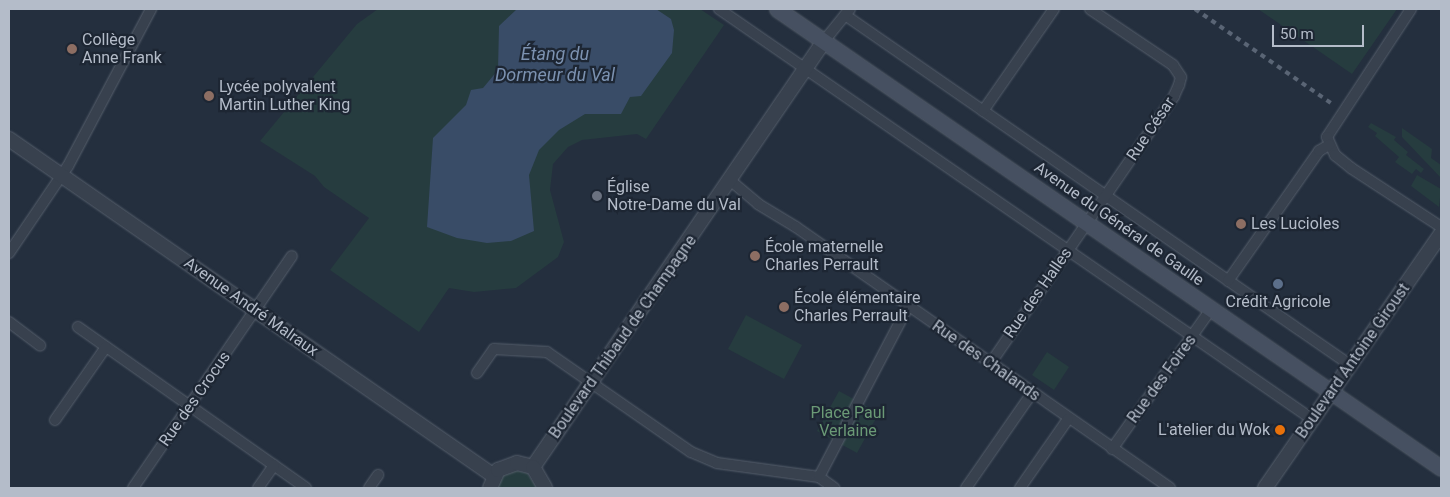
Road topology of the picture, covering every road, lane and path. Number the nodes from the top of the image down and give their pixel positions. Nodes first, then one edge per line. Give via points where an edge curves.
1 (151, 9) edge
2 (719, 9) edge
3 (777, 9) edge
4 (1054, 9) edge
5 (1090, 9) edge
6 (1410, 9) edge
7 (847, 12) edge
8 (824, 41) junction
9 (806, 68) junction
10 (983, 111) junction
11 (9, 139) edge
12 (1329, 145) junction
13 (62, 176) junction
14 (731, 181) junction
15 (1105, 196) junction
16 (1086, 223) junction
17 (1441, 227) edge
18 (1441, 234) edge
19 (1068, 250) junction
20 (9, 254) edge
21 (292, 256) dead end
22 (1228, 281) junction
23 (908, 307) junction
24 (256, 310) junction
25 (1211, 310) junction
26 (9, 322) edge
27 (78, 326) dead end
28 (1193, 336) junction
29 (40, 345) dead end
30 (106, 347) junction
31 (990, 364) junction
32 (1350, 365) junction
33 (477, 373) dead end
34 (591, 382) junction
35 (1331, 392) junction
36 (1032, 393) junction
37 (191, 405) junction
38 (1068, 419) junction
39 (1312, 419) junction
40 (55, 420) dead end
41 (1112, 449) junction
42 (274, 465) junction
43 (533, 467) junction
44 (1441, 468) edge
45 (378, 475) dead end
46 (819, 477) junction
47 (492, 482) edge
48 (133, 488) edge
49 (258, 488) edge
50 (306, 488) edge
51 (369, 488) edge
52 (545, 488) edge
53 (834, 488) edge
54 (966, 488) edge
55 (1020, 488) edge
56 (1170, 488) edge
57 (1265, 488) edge

1 - 13 street
2 - 9 street
3 - 8 main road, Avenue du Général de Gaulle
4 - 10 street
5 - 15 street, Rue César via 1173,65 1181,76 1174,96
6 - 12 street via 1330,128
7 - 8 street, Boulevard Thibaud de Champagne
7 - 10 street
8 - 9 street, Boulevard Thibaud de Champagne
8 - 16 main road, Avenue du Général de Gaulle
9 - 14 street, Boulevard Thibaud de Champagne
9 - 19 street
10 - 15 street
11 - 13 street, Avenue André Malraux
12 - 17 street via 1351,168
12 - 22 street via 1319,151
13 - 20 street
13 - 24 street, Avenue André Malraux
14 - 23 street, Rue des Chalands via 758,204 796,226
14 - 34 street, Boulevard Thibaud de Champagne
15 - 16 street, Rue César
15 - 22 street
16 - 19 street, Rue des Halles
16 - 25 main road, Avenue du Général de Gaulle
18 - 32 street, Boulevard Antoine Giroust
19 - 28 street
19 - 31 street, Rue des Halles
21 - 24 street, Rue des Crocus
22 - 32 street
23 - 31 street, Rue des Chalands
23 - 46 street
24 - 37 street, Rue des Crocus
24 - 47 street, Avenue André Malraux
25 - 28 street, Rue des Foires
25 - 35 main road, Avenue du Général de Gaulle
26 - 29 street
27 - 30 street
28 - 39 street
28 - 41 street, Rue des Foires
30 - 37 street
30 - 40 street
31 - 36 street, Rue des Chalands
32 - 35 street, Boulevard Antoine Giroust
33 - 34 street via 494,349 547,352
34 - 43 street, Boulevard Thibaud de Champagne
34 - 46 street via 691,452 717,463
35 - 39 street, Boulevard Antoine Giroust
35 - 44 main road, Avenue du Général de Gaulle
36 - 38 street, Rue des Chalands
36 - 54 street
37 - 42 street
37 - 48 street, Rue des Crocus
38 - 41 street, Rue des Chalands
38 - 55 street
39 - 57 street, Boulevard Antoine Giroust
41 - 56 street, Rue des Chalands
42 - 49 street
42 - 50 street
43 - 47 street via 522,463 510,464
43 - 52 street
45 - 51 street
46 - 53 street

